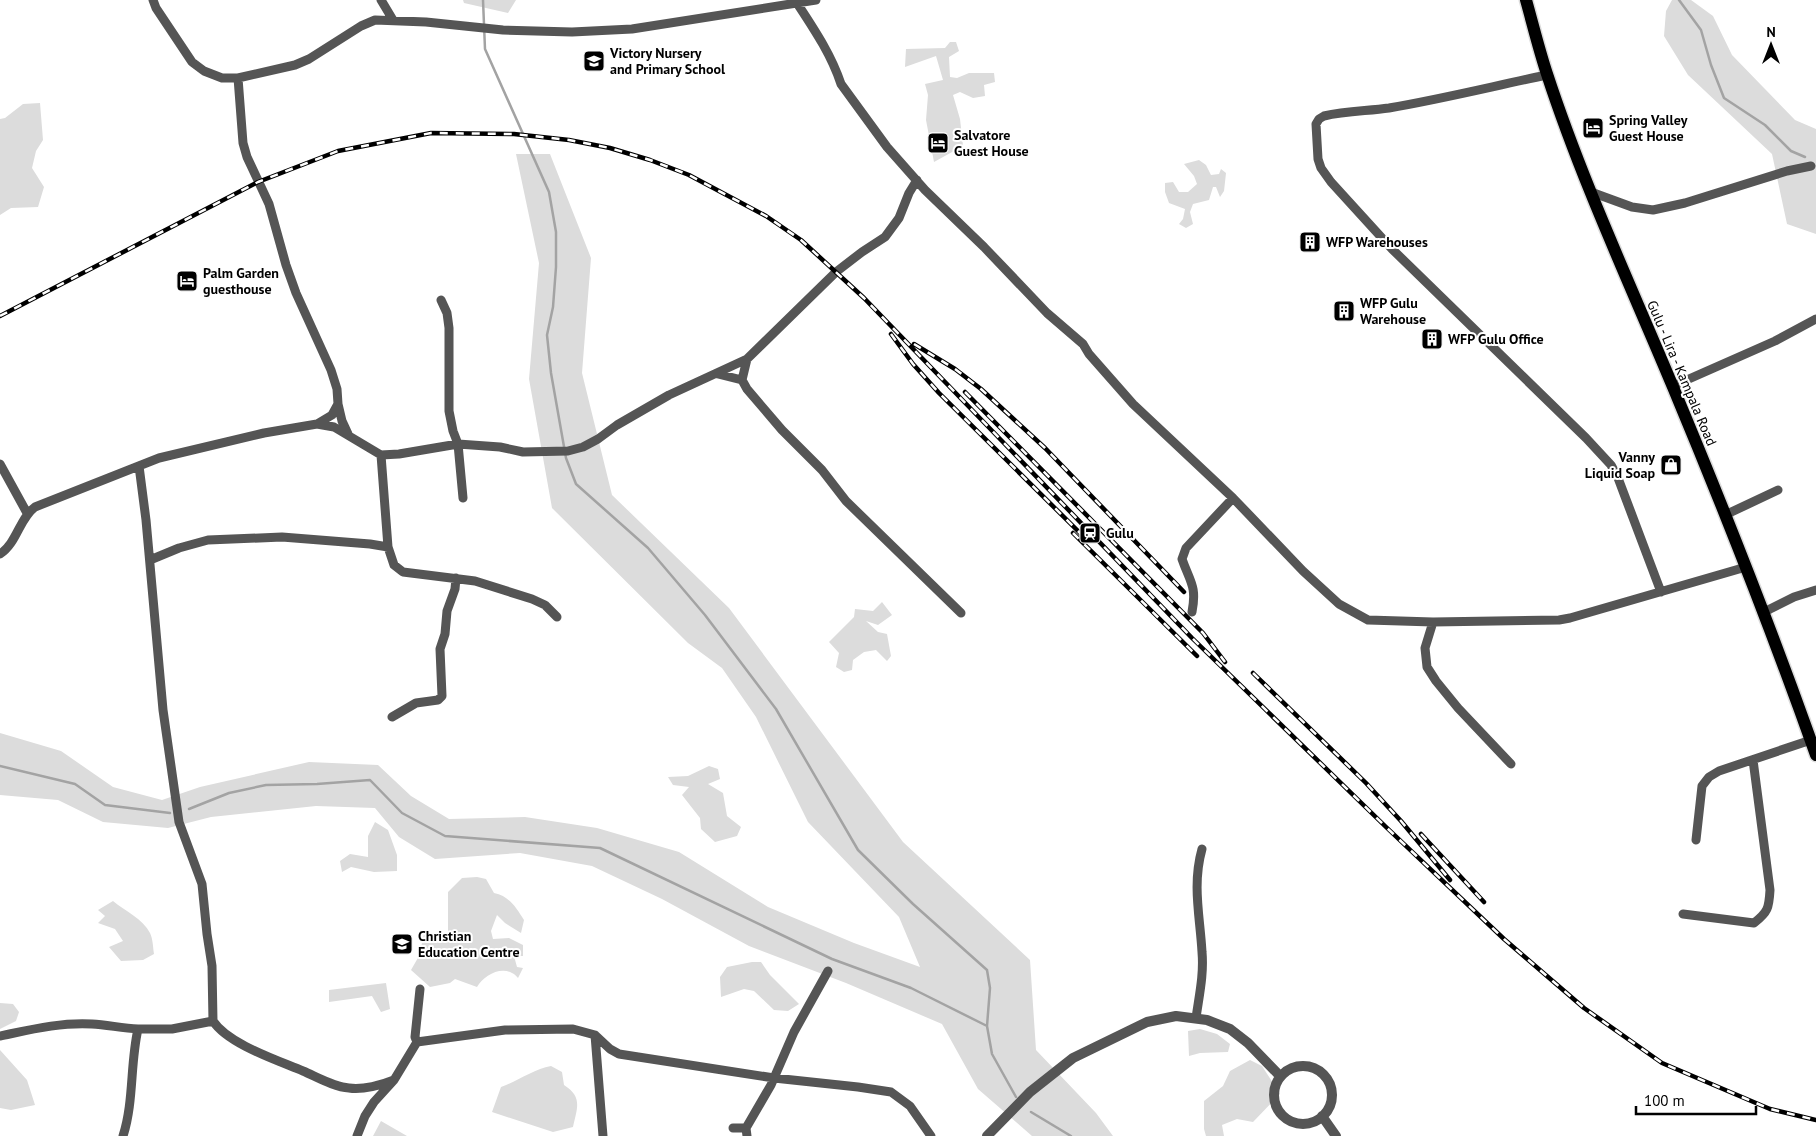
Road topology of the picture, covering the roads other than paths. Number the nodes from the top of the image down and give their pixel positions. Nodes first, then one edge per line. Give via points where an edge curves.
1 (153, 0) edge
2 (816, 0) edge
3 (1526, 0) edge
4 (382, 1) edge
5 (797, 3) junction
6 (374, 20) junction
7 (393, 20) junction
8 (1547, 75) junction
9 (238, 78) junction
10 (1811, 166) dead end
11 (917, 180) junction
12 (1591, 192) junction
13 (440, 300) dead end
14 (1816, 320) edge
15 (747, 359) junction
16 (718, 374) junction
17 (742, 380) junction
18 (1672, 386) junction
19 (338, 404) junction
20 (317, 424) junction
21 (349, 436) junction
22 (458, 444) junction
23 (380, 455) junction
24 (0, 464) edge
25 (139, 466) junction
26 (1778, 490) dead end
27 (463, 498) dead end
28 (1233, 498) junction
29 (27, 514) junction
30 (1725, 515) junction
31 (388, 547) junction
32 (0, 554) edge
33 (150, 560) junction
34 (1746, 567) junction
35 (456, 578) junction
36 (1816, 590) edge
37 (1662, 592) junction
38 (1192, 612) dead end
39 (1764, 612) junction
40 (960, 613) dead end
41 (557, 617) dead end
42 (1433, 622) junction
43 (392, 718) dead end
44 (1810, 740) junction
45 (1816, 755) edge
46 (1754, 760) junction
47 (1511, 764) dead end
48 (1696, 840) dead end
49 (1202, 849) dead end
50 (1683, 914) dead end
51 (828, 971) dead end
52 (420, 989) dead end
53 (1196, 1018) junction
54 (213, 1021) junction
55 (138, 1029) junction
56 (595, 1035) junction
57 (0, 1036) edge
58 (417, 1042) junction
59 (1280, 1076) junction
60 (774, 1078) junction
61 (394, 1080) junction
62 (1322, 1116) junction
63 (733, 1128) dead end
64 (746, 1132) edge
65 (123, 1136) edge
66 (357, 1136) edge
67 (603, 1136) edge
68 (931, 1136) edge
69 (987, 1136) edge
70 (1336, 1136) edge

1 - 9 street via 192,62 204,72 222,78
2 - 5 street
3 - 8 main road, Gulu - Lira - Kampala Road
4 - 6 street
4 - 7 street
5 - 7 street via 632,29 572,32 503,30
5 - 11 street via 818,34 842,84 887,147
6 - 7 street
6 - 9 street via 295,65
8 - 12 main road, Gulu - Lira - Kampala Road
8 - 37 street via 1416,103 1324,116 1316,124 1318,159 1331,182 1392,249 1611,465
9 - 19 street via 247,158 269,204 296,293 331,370
10 - 12 street via 1653,210 1632,207
11 - 15 street via 899,218 885,237 836,272
11 - 28 street via 1047,313 1083,344 1133,404
12 - 18 main road, Gulu - Lira - Kampala Road
13 - 22 street via 447,313 449,328 449,411
14 - 18 street
15 - 16 street
15 - 17 street
16 - 17 street
16 - 22 street via 669,395 583,447 568,451 523,452
17 - 40 street via 846,501
18 - 30 main road, Gulu - Lira - Kampala Road
19 - 20 street via 332,415
19 - 21 street
20 - 21 street via 334,427
20 - 25 street via 219,443
21 - 23 street
22 - 23 street
22 - 27 street
23 - 31 street
24 - 29 street
25 - 29 street via 36,507
25 - 33 street
26 - 30 street
28 - 38 street via 1186,548 1182,559 1194,584
28 - 42 street via 1303,571 1340,604 1368,620
29 - 32 street via 8,547
30 - 34 main road, Gulu - Lira - Kampala Road
31 - 33 street via 282,537 208,540
31 - 35 street via 394,565 403,572
33 - 54 street via 159,684 179,822 202,884 212,966
34 - 37 street
34 - 39 main road, Gulu - Lira - Kampala Road
35 - 41 street via 532,598
35 - 43 street via 440,649 442,696 438,700 416,703
36 - 39 street
37 - 42 street via 1570,618
39 - 44 main road, Gulu - Lira - Kampala Road
42 - 47 street via 1425,648 1428,668 1458,708
44 - 45 main road, Gulu - Lira - Kampala Road
44 - 46 street
46 - 48 street via 1714,774 1702,786
46 - 50 street via 1770,890 1769,907 1754,923
49 - 53 street via 1197,895 1203,972
51 - 60 street via 794,1032
52 - 58 street
53 - 59 street via 1230,1029
53 - 69 street via 1176,1016 1147,1022 1073,1058 1030,1092
54 - 55 street via 172,1029
54 - 61 street via 217,1028 235,1040 266,1056 346,1088
55 - 57 street via 75,1024
55 - 65 street
56 - 58 street via 574,1029 505,1030
56 - 60 street via 619,1054
56 - 67 street
58 - 61 street
59 - 62 street via 1273,1096 1278,1111 1289,1121 1304,1124
59 - 62 street via 1286,1070 1301,1065 1316,1068 1328,1078 1332,1093 1329,1108
60 - 64 street
60 - 68 street via 891,1092 910,1106
61 - 66 street via 370,1107
62 - 70 street
63 - 64 street

